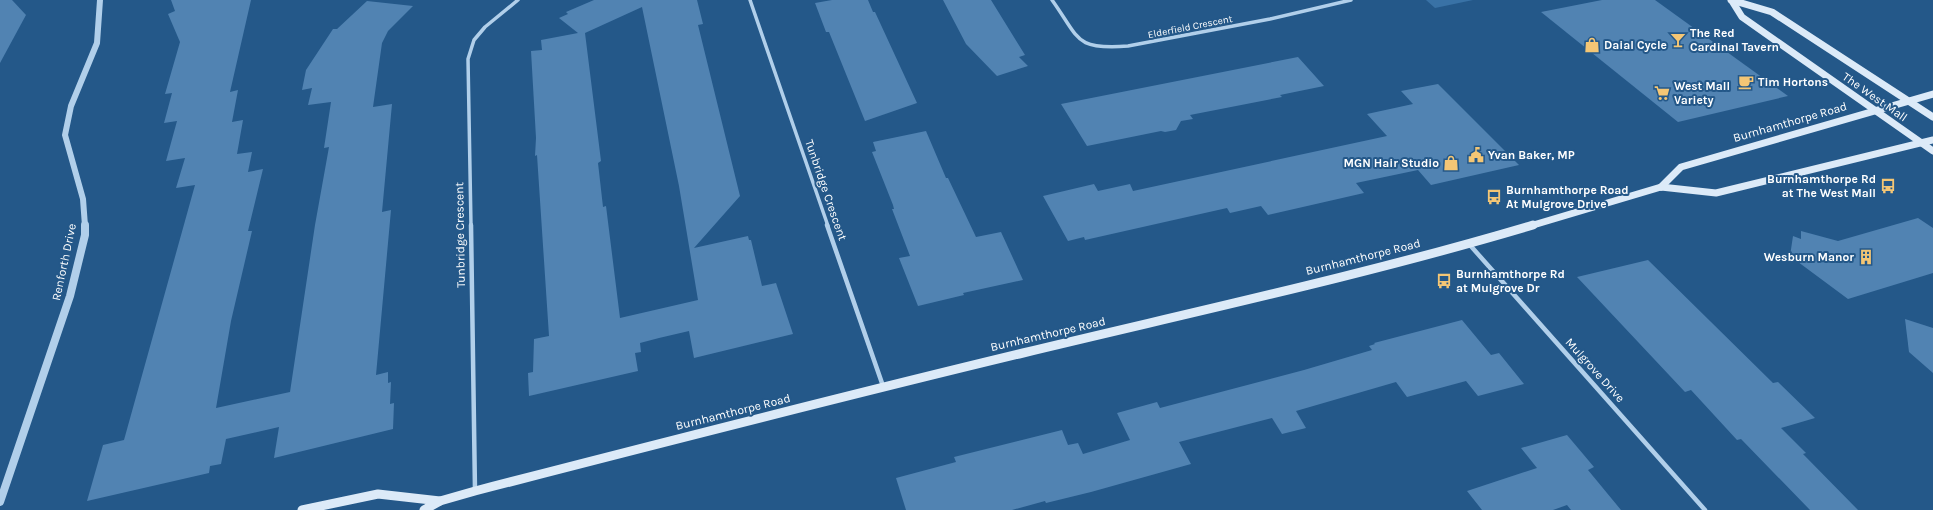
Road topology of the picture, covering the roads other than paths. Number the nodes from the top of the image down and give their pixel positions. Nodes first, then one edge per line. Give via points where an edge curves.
1 (100, 0) edge
2 (518, 0) edge
3 (750, 0) edge
4 (1052, 0) edge
5 (1352, 0) edge
6 (1731, 0) edge
7 (1933, 94) edge
8 (1909, 101) junction
9 (1876, 110) junction
10 (1933, 118) edge
11 (1933, 140) edge
12 (1921, 143) junction
13 (1933, 151) edge
14 (1662, 187) junction
15 (1469, 244) junction
16 (883, 387) junction
17 (475, 491) junction
18 (440, 501) junction
19 (0, 502) edge
20 (302, 510) edge
21 (424, 510) edge
22 (1705, 510) edge

1 - 19 street, Renforth Drive via 97,43 71,106 65,134 83,199 85,235 70,296
2 - 17 street, Tunbridge Crescent via 485,27 474,40 468,59
3 - 16 street, Tunbridge Crescent
4 - 5 street, Elderfield Crescent via 1080,41 1088,45 1110,47 1128,46 1270,19
6 - 8 main road, The West Mall via 1772,12
6 - 9 main road, The West Mall via 1742,17
7 - 8 main road, Burnhamthorpe Road
8 - 9 main road, Burnhamthorpe Road
8 - 10 main road, The West Mall
9 - 12 main road, The West Mall
9 - 14 main road, Burnhamthorpe Road via 1681,167
11 - 12 main road, Burnhamthorpe Road
12 - 13 main road, The West Mall
12 - 14 main road, Burnhamthorpe Road via 1716,193
14 - 15 main road, Burnhamthorpe Road
15 - 16 main road, Burnhamthorpe Road
15 - 22 street, Mulgrove Drive
16 - 17 main road, Burnhamthorpe Road
17 - 18 main road, Burnhamthorpe Road
18 - 20 main road, Burnhamthorpe Road via 378,494
18 - 21 main road, Burnhamthorpe Road

